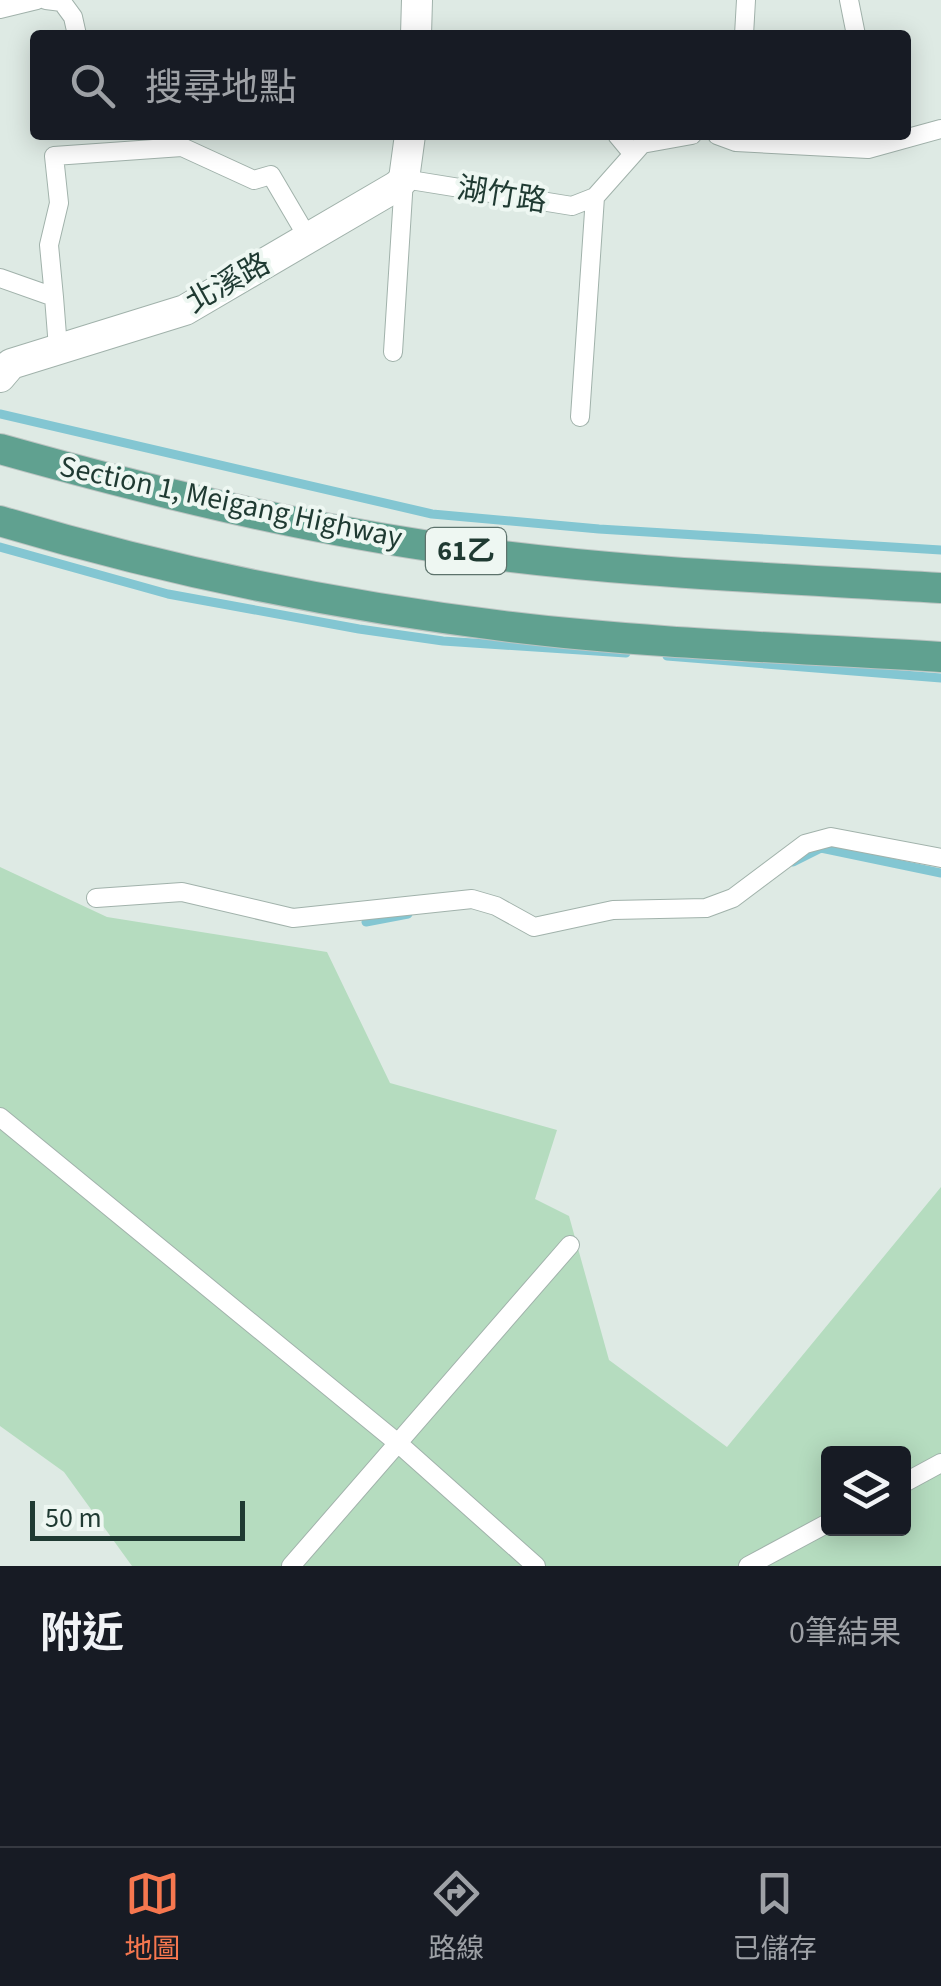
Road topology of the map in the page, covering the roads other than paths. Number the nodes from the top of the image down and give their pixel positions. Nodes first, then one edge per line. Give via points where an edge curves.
1 (37, 0) edge
2 (46, 0) edge
3 (417, 0) edge
4 (746, 0) edge
5 (850, 0) edge
6 (0, 9) edge
7 (77, 30) edge
8 (416, 30) edge
9 (744, 30) edge
10 (855, 30) edge
11 (941, 129) edge
12 (911, 134) edge
13 (409, 140) edge
14 (622, 140) edge
15 (664, 140) edge
16 (802, 140) edge
17 (867, 142) edge
18 (632, 153) junction
19 (404, 179) junction
20 (595, 197) junction
21 (308, 238) junction
22 (0, 278) edge
23 (54, 297) junction
24 (58, 348) junction
25 (393, 352) dead end
26 (0, 377) edge
27 (580, 417) dead end
28 (0, 450) edge
29 (0, 521) edge
30 (941, 588) edge
31 (941, 657) edge
32 (941, 858) edge
33 (96, 898) dead end
34 (0, 1118) edge
35 (570, 1245) dead end
36 (399, 1444) junction
37 (941, 1463) edge
38 (911, 1479) edge
39 (821, 1527) edge
40 (291, 1566) edge
41 (536, 1566) edge
42 (748, 1566) edge

1 - 6 lane
2 - 7 lane via 62,2
3 - 8 street
4 - 9 lane
5 - 10 lane
11 - 12 lane
13 - 19 street
14 - 18 lane
15 - 18 lane
16 - 17 lane
18 - 20 lane
19 - 20 lane, 湖竹路 via 572,206
19 - 21 street, 北溪路
19 - 25 lane
20 - 27 lane
21 - 23 lane via 271,175 254,180 182,147 54,156 59,203 48,245
21 - 24 street, 北溪路 via 185,310
22 - 23 lane
23 - 24 lane
24 - 26 street, 北溪路 via 12,364
28 - 30 main road, Section 1, Meigang Highway / 61乙 via 255,514 458,550
29 - 31 main road, 61乙 via 100,551 314,598 491,624 690,644
32 - 33 lane via 831,837 805,844 733,898 706,908 614,910 534,927 472,899 293,918 182,892
34 - 36 lane
35 - 36 lane
36 - 40 lane
36 - 41 lane
37 - 38 lane
39 - 42 lane

